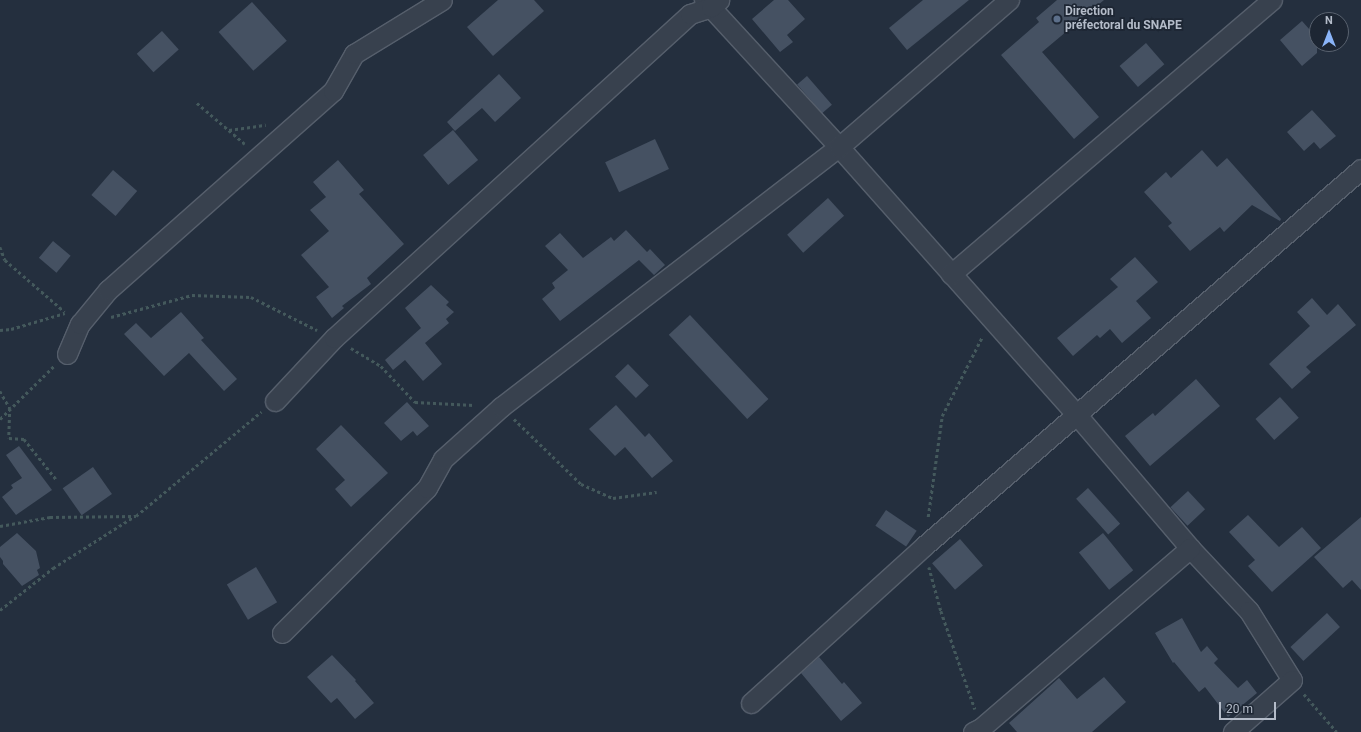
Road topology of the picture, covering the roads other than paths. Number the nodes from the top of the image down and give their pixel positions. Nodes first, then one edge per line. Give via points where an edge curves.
1 (442, 0) edge
2 (1009, 0) edge
3 (1272, 0) edge
4 (711, 2) edge
5 (839, 147) junction
6 (1361, 169) edge
7 (951, 274) junction
8 (67, 354) road end
9 (275, 401) road end
10 (1076, 414) junction
11 (1190, 548) junction
12 (282, 633) dead end
13 (751, 702) dead end
14 (973, 732) edge
15 (1233, 732) edge

1 - 8 street via 354,54 333,91 73,318
2 - 5 street
3 - 7 street
4 - 5 street
4 - 9 street via 690,14 334,338
5 - 7 street
5 - 12 street via 501,407 443,459 427,488
6 - 10 street
7 - 10 street
10 - 11 street
10 - 13 street via 924,546
11 - 14 street via 981,728
11 - 15 street via 1249,611 1292,680

